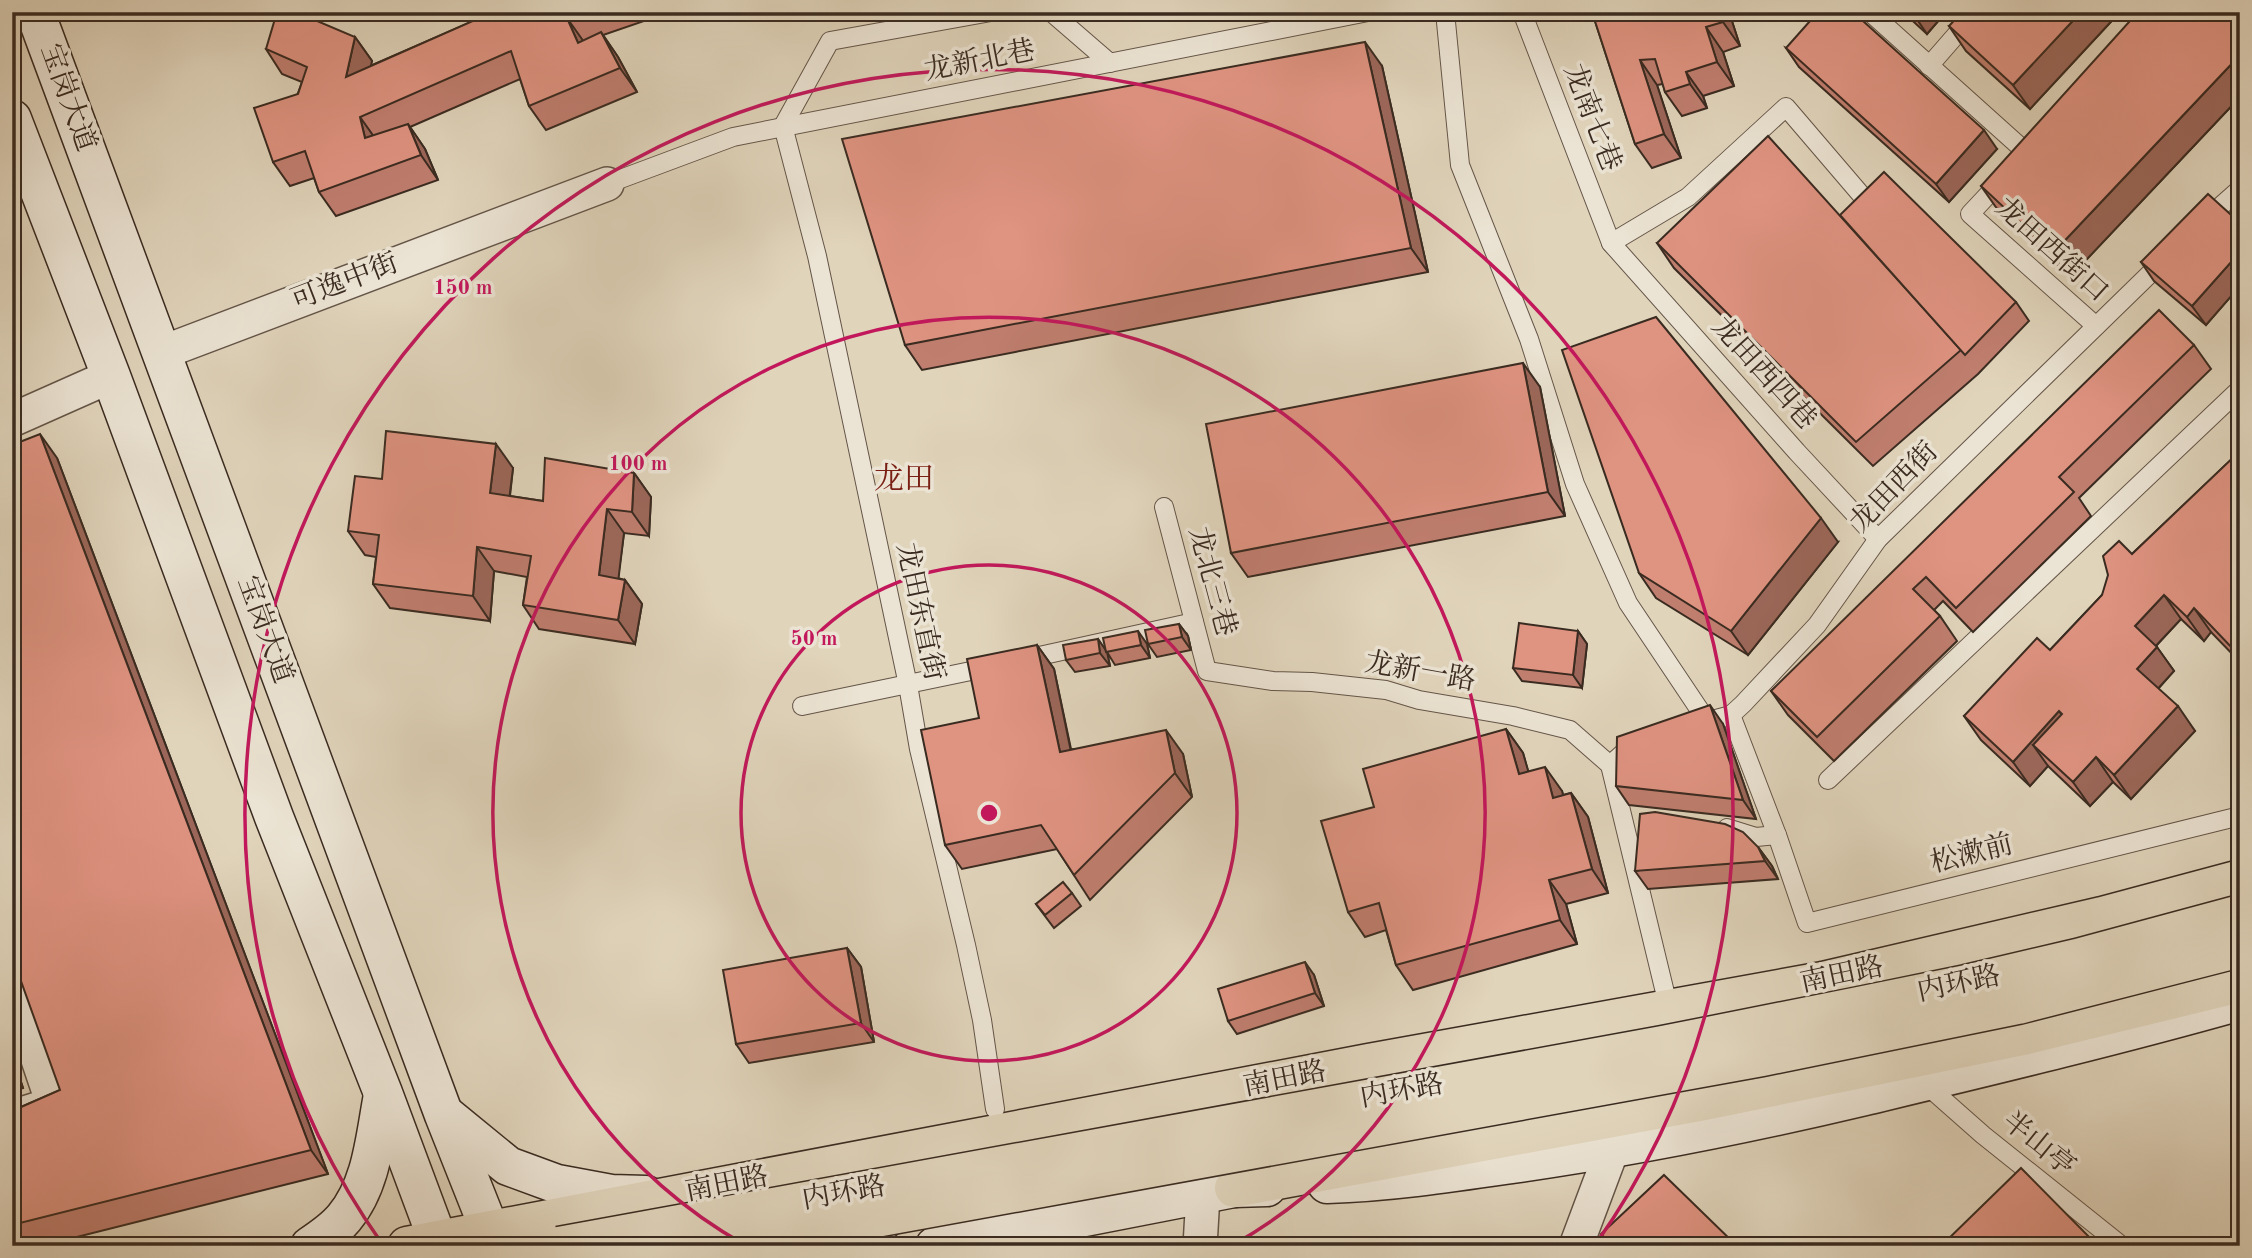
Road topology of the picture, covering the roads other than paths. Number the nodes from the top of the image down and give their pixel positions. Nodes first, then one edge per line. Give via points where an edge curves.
1 (35, 12) edge
2 (991, 12) edge
3 (1051, 12) edge
4 (1368, 12) edge
5 (1445, 12) edge
6 (1522, 12) edge
7 (1870, 12) edge
8 (1976, 12) edge
9 (1110, 63) junction
10 (1929, 66) junction
11 (12, 119) edge
12 (783, 126) junction
13 (607, 184) joint
14 (2240, 189) edge
15 (1875, 212) edge
16 (2192, 233) edge
17 (1611, 243) junction
18 (2173, 251) edge
19 (2096, 326) junction
20 (161, 353) junction
21 (111, 376) junction
22 (2240, 388) edge
23 (12, 420) edge
24 (1164, 507) dead end
25 (1878, 539) junction
26 (1194, 622) junction
27 (1207, 671) joint
28 (908, 685) junction
29 (802, 706) dead end
30 (1731, 715) junction
31 (1707, 721) junction
32 (1682, 730) edge
33 (1651, 740) edge
34 (1610, 765) junction
35 (1828, 780) dead end
36 (2240, 816) edge
37 (1640, 822) edge
38 (1709, 824) edge
39 (1777, 835) junction
40 (1628, 839) junction
41 (2240, 878) edge
42 (2240, 914) edge
43 (2102, 916) junction
44 (2240, 941) edge
45 (2240, 948) edge
46 (1928, 958) junction
47 (2116, 974) junction
48 (12, 983) edge
49 (2240, 983) edge
50 (2240, 1001) edge
51 (1670, 1009) junction
52 (1942, 1016) junction
53 (1923, 1082) junction
54 (383, 1093) junction
55 (995, 1109) dead end
56 (444, 1115) junction
57 (12, 1117) edge
58 (1612, 1150) junction
59 (1085, 1176) junction
60 (1218, 1191) junction
61 (673, 1196) junction
62 (977, 1196) junction
63 (1119, 1210) junction
64 (894, 1212) junction
65 (801, 1236) edge
66 (493, 1238) edge
67 (428, 1244) edge
68 (310, 1246) edge
69 (559, 1246) edge
70 (705, 1246) edge
71 (722, 1246) edge
72 (851, 1246) edge
73 (935, 1246) edge
74 (1200, 1246) edge
75 (1576, 1246) edge
76 (2122, 1246) edge

1 - 20 main road, 宝岗大道
2 - 12 lane via 830,41
3 - 9 lane
4 - 9 lane, 龙新北巷
5 - 31 lane via 1460,164 1529,339 1575,484 1628,603
6 - 17 lane, 龙南七巷
7 - 10 lane, 龙田西街口
8 - 10 lane
9 - 12 lane, 龙新北巷
10 - 19 lane, 龙田西街口 via 2031,148 1970,214
11 - 21 main road, 宝岗大道
12 - 13 lane, 龙新北巷 via 733,137
12 - 28 lane, 龙田东直街 via 817,256
13 - 20 street, 可逸中街
14 - 16 lane
15 - 17 lane via 1786,107 1688,197
17 - 25 lane, 龙田西四巷
18 - 19 lane, 龙田西街
19 - 25 lane, 龙田西街
20 - 56 main road, 宝岗大道
21 - 23 street
21 - 54 main road, 宝岗大道 via 274,817
22 - 35 lane
24 - 26 lane, 龙北三巷
25 - 30 lane, 龙田西街 via 1817,625
26 - 27 lane, 龙北三巷
26 - 28 lane
27 - 34 lane, 龙新一路 via 1386,690 1513,716 1570,730
28 - 29 lane
28 - 55 lane, 龙田东直街 via 984,1032
30 - 31 lane
30 - 39 lane, 松漱前
31 - 32 lane
33 - 34 lane via 1630,747
34 - 40 lane
36 - 39 lane, 松漱前 via 1807,923
37 - 40 lane
38 - 39 lane via 1756,837
40 - 51 lane
41 - 43 main road, 南田路
42 - 69 main road, 内环路, bridge via 2077,958 1859,1006
43 - 46 main road, 南田路
43 - 47 main road
44 - 47 main road, 南田路
45 - 71 main road, 内环路, bridge via 2018,1005 1762,1057
46 - 51 main road, 南田路
46 - 52 main road
47 - 52 main road, 南田路
48 - 57 street via 52,1104
49 - 60 main road via 2023,1036 1704,1101
50 - 53 main road
51 - 61 main road, 南田路
52 - 59 main road, 南田路
53 - 58 main road
53 - 76 lane, 半山亭
54 - 67 main road, 宝岗大道
54 - 68 main road via 362,1188 344,1219
56 - 61 main road via 508,1166 557,1184 611,1194
56 - 66 main road, 宝岗大道
58 - 60 main road via 1408,1178
58 - 75 street
59 - 60 main road
59 - 62 main road, 南田路
60 - 63 main road
60 - 74 street
61 - 66 main road, 南田路
62 - 63 main road
62 - 64 main road, 南田路
63 - 73 main road
64 - 65 main road, 南田路
64 - 72 main road
65 - 70 main road, 南田路
66 - 67 main road, 南田路

